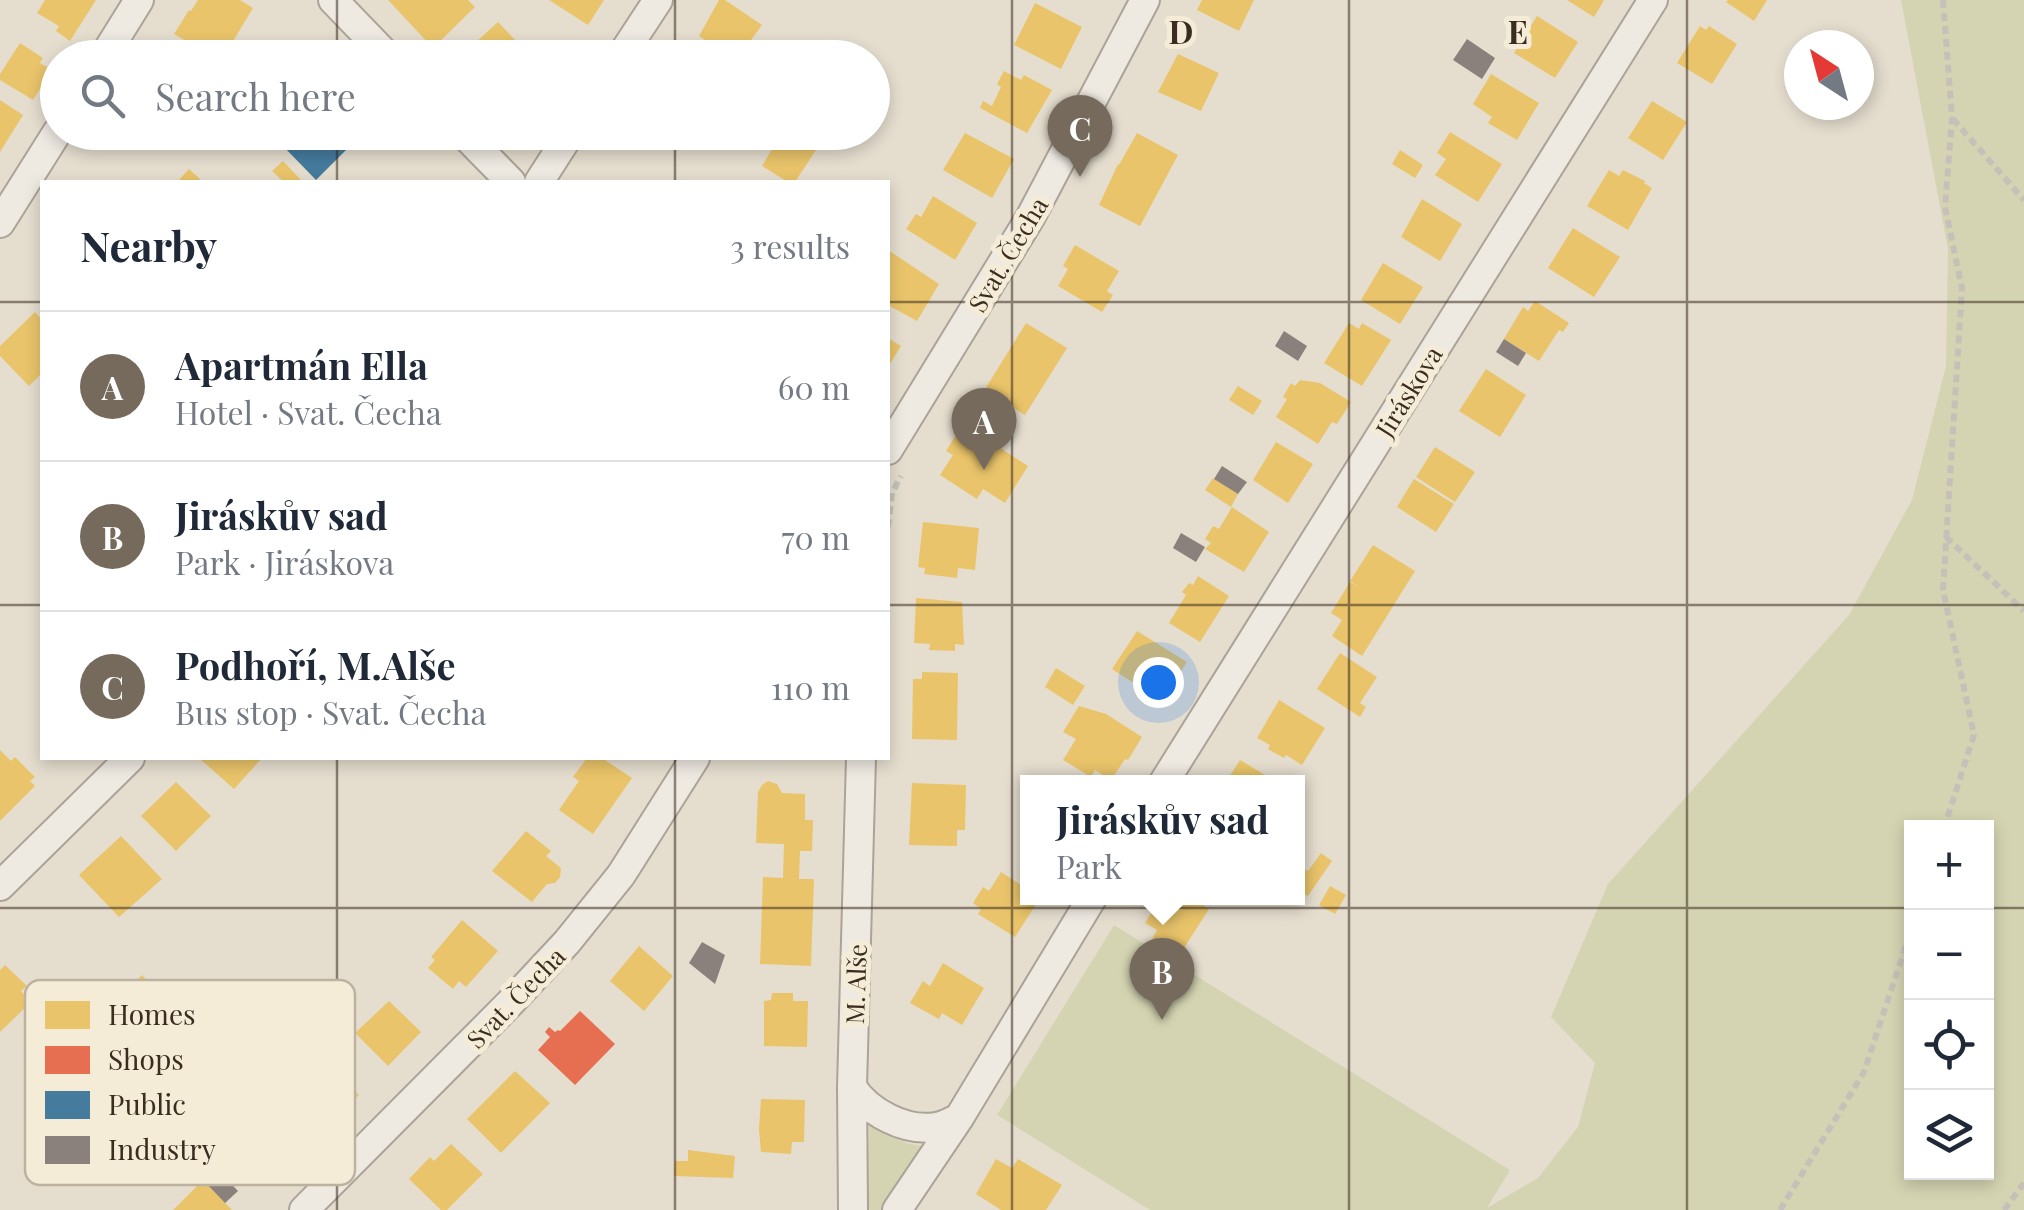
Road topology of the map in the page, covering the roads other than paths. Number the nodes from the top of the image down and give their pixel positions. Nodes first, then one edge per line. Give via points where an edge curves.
1 (139, 0) edge
2 (333, 0) edge
3 (658, 0) edge
4 (1145, 0) edge
5 (1653, 0) edge
6 (114, 40) edge
7 (372, 40) edge
8 (632, 40) edge
9 (46, 150) edge
10 (480, 150) edge
11 (560, 150) edge
12 (509, 180) edge
13 (540, 180) edge
14 (0, 224) edge
15 (890, 447) edge
16 (128, 760) edge
17 (694, 760) edge
18 (861, 760) edge
19 (1168, 775) edge
20 (0, 886) edge
21 (1088, 905) edge
22 (852, 1087) junction
23 (959, 1118) junction
24 (355, 1159) edge
25 (329, 1185) edge
26 (304, 1210) edge
27 (853, 1210) edge
28 (897, 1210) edge

1 - 6 street
2 - 7 street
3 - 8 street
4 - 15 street, Svat. Čecha via 1030,218
5 - 19 street, Jiráskova
9 - 14 street
10 - 12 street
11 - 13 street
16 - 20 street
17 - 24 street, Svat. Čecha via 621,875 567,942
18 - 22 street, M. Alše
21 - 23 street
22 - 23 street via 866,1105 901,1123 934,1128
22 - 27 street, M. Alše
23 - 28 street
25 - 26 street, Svat. Čecha

